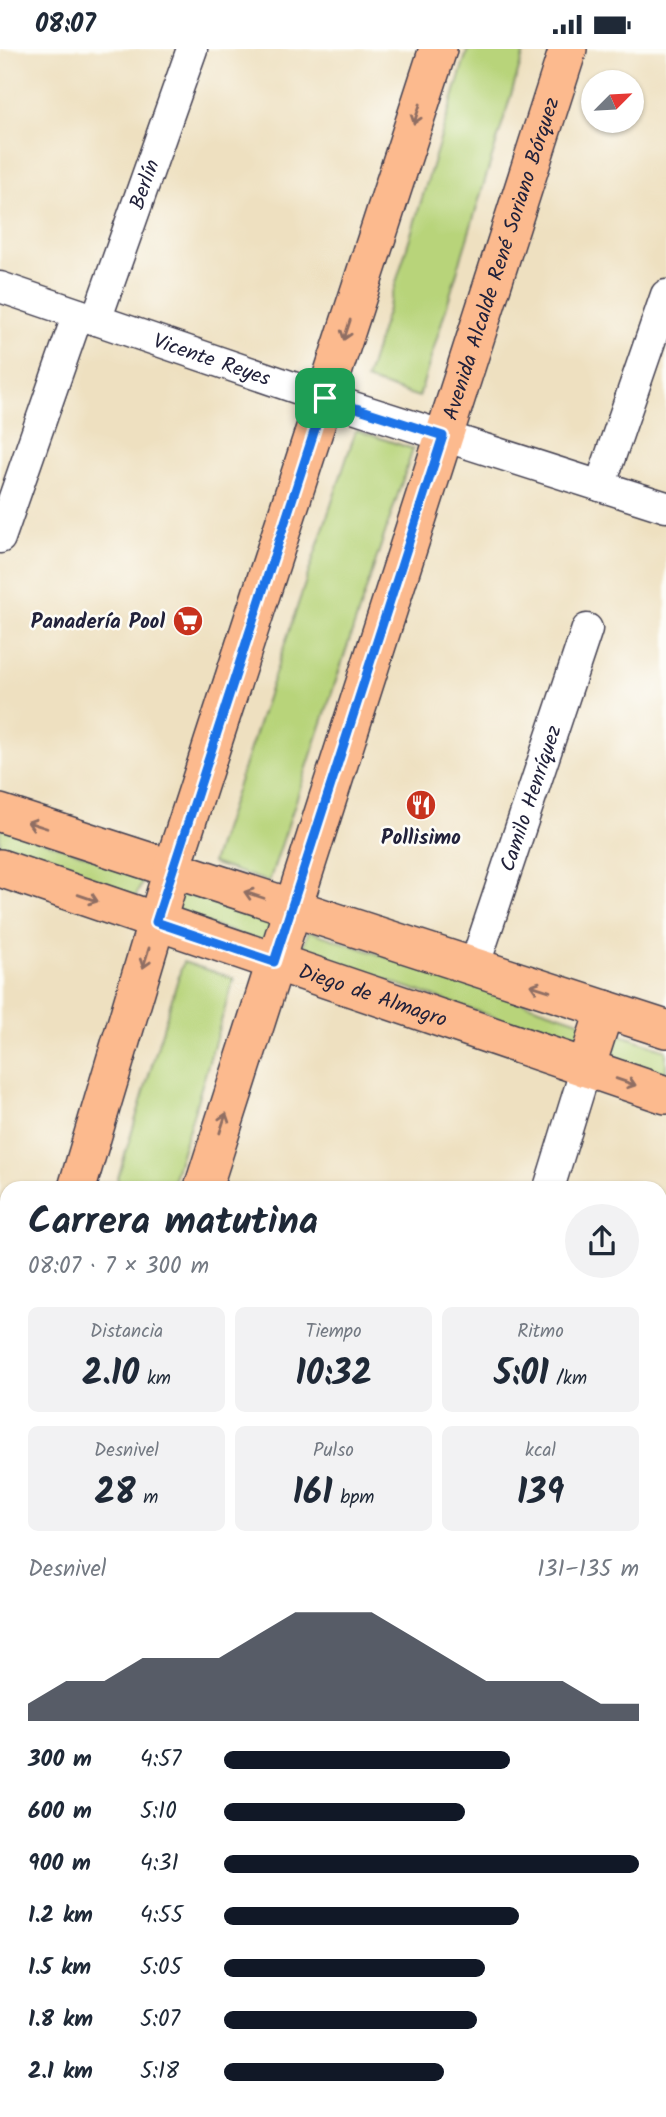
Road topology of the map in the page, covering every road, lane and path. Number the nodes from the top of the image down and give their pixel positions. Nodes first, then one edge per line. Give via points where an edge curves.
1 (192, 49) edge
2 (438, 49) edge
3 (568, 49) edge
4 (0, 287) edge
5 (666, 295) edge
6 (87, 317) junction
7 (325, 398) junction
8 (443, 436) junction
9 (600, 486) junction
10 (666, 507) edge
11 (0, 538) edge
12 (587, 629) dead end
13 (0, 813) edge
14 (0, 869) edge
15 (173, 869) junction
16 (292, 907) junction
17 (156, 922) junction
18 (274, 962) junction
19 (474, 967) junction
20 (605, 1009) junction
21 (666, 1029) edge
22 (586, 1068) junction
23 (666, 1095) edge
24 (79, 1181) edge
25 (205, 1181) edge
26 (551, 1181) edge

1 - 6 street, Berlín
2 -> 7 main road
3 - 8 main road, Avenida Alcalde René Soriano Bórquez
4 - 6 street, Vicente Reyes
5 - 9 street
6 - 7 street, Vicente Reyes
6 - 11 street, Berlín
7 - 8 street, Vicente Reyes
7 - 15 main road
8 - 9 street, Vicente Reyes
8 - 16 main road, Avenida Alcalde René Soriano Bórquez
9 - 10 street, Vicente Reyes
12 - 19 street, Camilo Henríquez
15 -> 13 main road
14 -> 17 main road, Diego de Almagro
16 -> 15 main road
15 - 17 main road
16 - 18 main road, Avenida Alcalde René Soriano Bórquez
16 - 19 main road
17 - 18 main road, Diego de Almagro
17 -> 24 main road
18 - 22 main road, Diego de Almagro
25 -> 18 main road, Avenida Alcalde René Soriano Bórquez
20 -> 19 main road
20 - 21 main road
20 - 22 main road
22 -> 23 main road, Diego de Almagro
22 - 26 street

